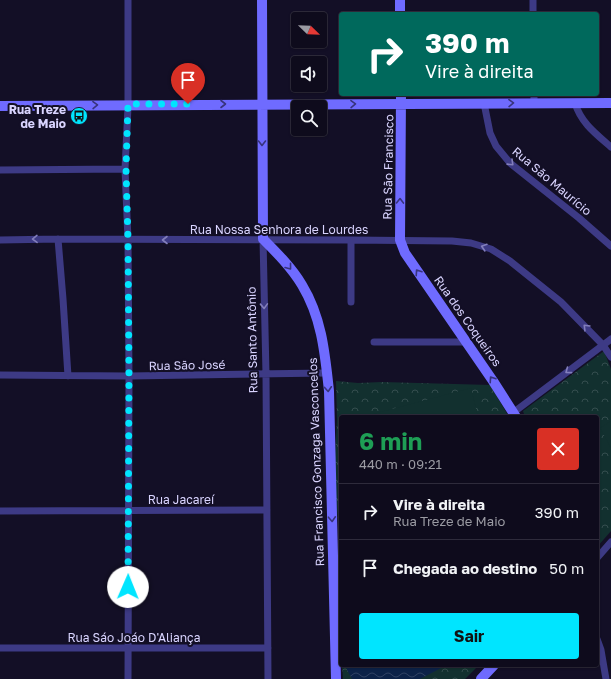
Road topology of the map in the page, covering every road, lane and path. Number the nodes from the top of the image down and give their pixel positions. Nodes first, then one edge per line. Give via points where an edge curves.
1 (128, 0) edge
2 (262, 0) edge
3 (400, 0) edge
4 (533, 0) edge
5 (400, 12) edge
6 (533, 12) edge
7 (534, 98) edge
8 (401, 99) edge
9 (484, 103) junction
10 (575, 103) junction
11 (611, 103) edge
12 (128, 104) junction
13 (262, 104) junction
14 (0, 106) edge
15 (611, 147) edge
16 (126, 169) junction
17 (0, 170) edge
18 (58, 239) junction
19 (262, 239) junction
20 (0, 240) edge
21 (128, 240) junction
22 (351, 240) junction
23 (400, 240) junction
24 (611, 246) edge
25 (351, 302) dead end
26 (611, 339) edge
27 (374, 342) dead end
28 (466, 342) junction
29 (603, 345) junction
30 (611, 357) edge
31 (327, 373) junction
32 (266, 374) junction
33 (0, 376) edge
34 (68, 376) junction
35 (129, 376) junction
36 (515, 414) edge
37 (129, 510) junction
38 (266, 510) junction
39 (0, 511) edge
40 (611, 542) edge
41 (599, 556) edge
42 (599, 644) edge
43 (0, 648) edge
44 (128, 648) junction
45 (268, 648) junction
46 (492, 667) edge
47 (128, 679) edge
48 (268, 679) edge
49 (336, 679) edge
50 (481, 679) edge
51 (606, 679) edge

1 - 12 street
2 - 13 street, Rua Santo Antônio
3 - 5 street
4 - 6 street
9 -> 7 street
7 - 10 street
8 - 9 street
13 -> 8 street
23 -> 8 street, Rua São Francisco
9 -> 24 street, Rua São Maurício via 490,133 496,146 510,163
10 - 11 street
10 - 15 street via 578,113 589,128
12 -> 13 street
14 -> 12 street
12 - 16 street
13 -> 19 street, Rua Santo Antônio
16 - 17 street
16 - 21 street
18 -> 20 street, Rua Nossa Senhora de Lourdes
18 - 21 street, Rua Nossa Senhora de Lourdes
18 - 34 street
19 -> 21 street, Rua Nossa Senhora de Lourdes
19 - 22 street, Rua Nossa Senhora de Lourdes
19 -> 31 street, Rua Francisco Gonzaga Vasconcelos via 287,264 306,292 320,327
19 -> 32 street, Rua Santo Antônio
21 - 35 street
22 - 23 street, Rua Nossa Senhora de Lourdes
22 - 25 street
28 -> 23 street, Rua dos Coqueiros via 405,253
29 -> 23 street, Rua Nossa Senhora de Lourdes via 561,302 491,249 452,241
26 - 29 street
27 - 28 street
36 -> 28 street, Rua dos Coqueiros
29 - 30 street, Rua Nossa Senhora de Lourdes
29 -> 36 street
31 - 32 street, Rua São José
31 -> 49 street, Rua Francisco Gonzaga Vasconcelos
32 - 35 street, Rua São José
32 - 38 street, Rua Santo Antônio
33 - 34 street, Rua São José
34 - 35 street, Rua São José
35 - 37 street
37 - 38 street, Rua Jacareí
37 - 39 street, Rua Jacareí
37 - 44 street
38 - 45 street, Rua Santo Antônio
40 - 41 street
42 - 51 street
43 - 44 street, Rua Sáo Joáo D'Aliança
44 - 45 street, Rua Sáo Joáo D'Aliança
44 - 47 street
45 - 48 street, Rua Santo Antônio
46 - 50 street

